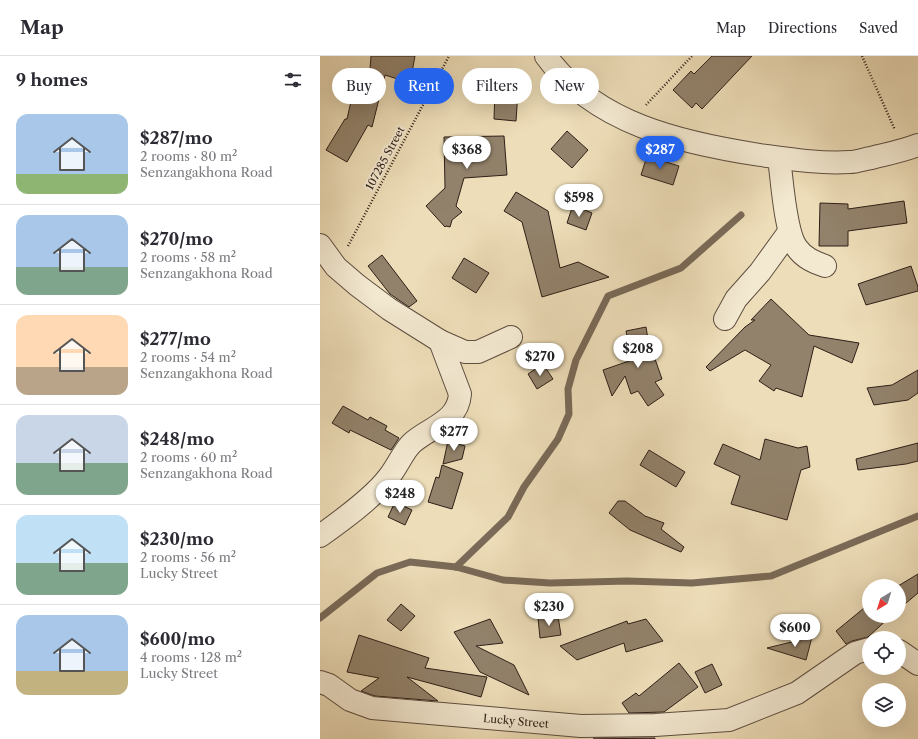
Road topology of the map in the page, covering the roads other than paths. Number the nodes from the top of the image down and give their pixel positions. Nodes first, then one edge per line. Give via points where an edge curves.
1 (546, 56) edge
2 (911, 148) edge
3 (780, 158) junction
4 (790, 232) junction
5 (320, 245) edge
6 (825, 266) dead end
7 (726, 319) dead end
8 (511, 337) dead end
9 (440, 341) junction
10 (320, 536) edge
11 (862, 651) edge
12 (906, 656) edge
13 (918, 664) edge
14 (320, 682) edge

1 - 3 street via 565,79 581,92 630,122 671,137
2 - 3 street via 852,162
3 - 4 street
4 - 6 street via 796,248 807,258
4 - 7 street via 736,299
5 - 9 street via 336,267 357,285
8 - 9 street via 478,352 465,352
9 - 10 street via 460,394 459,403 448,419 412,443 388,479 367,500
11 - 14 street, Lucky Street via 855,653 797,693 729,720 655,725 581,726 372,708 350,700 329,685
12 - 13 street

